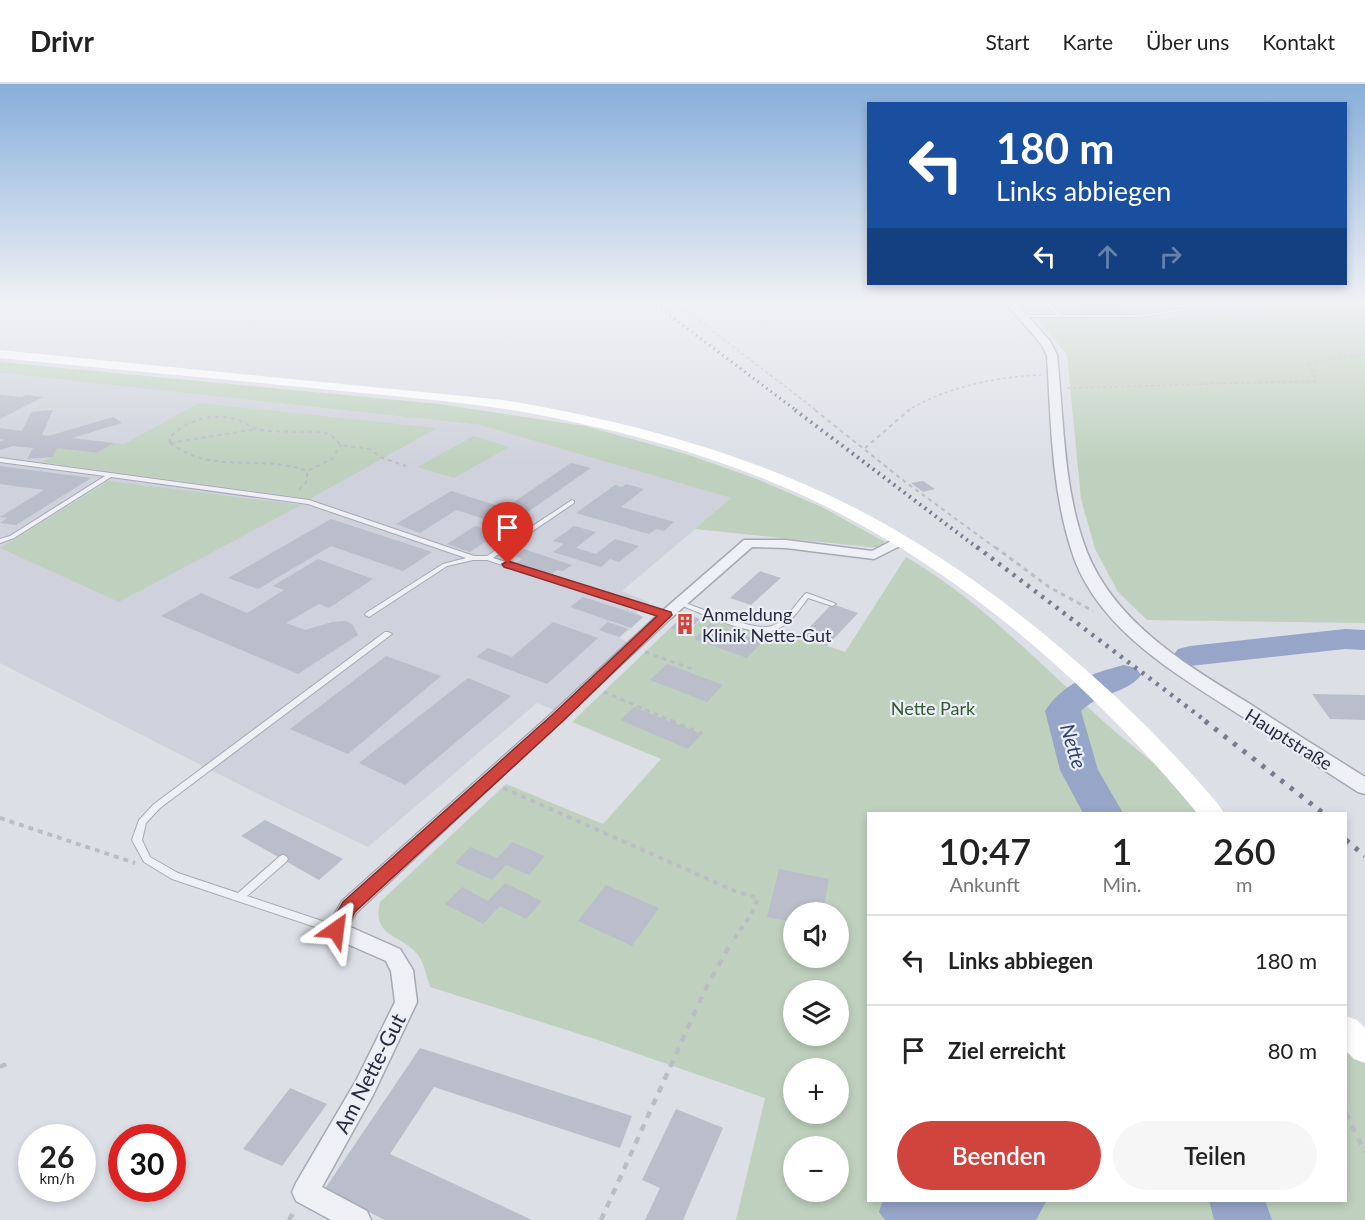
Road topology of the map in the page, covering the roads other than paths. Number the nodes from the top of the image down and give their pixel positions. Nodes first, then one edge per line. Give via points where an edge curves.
1 (11, 355) edge
2 (1052, 355) edge
3 (0, 460) edge
4 (110, 475) junction
5 (572, 502) dead end
6 (901, 540) junction
7 (0, 541) edge
8 (473, 558) junction
9 (488, 558) junction
10 (680, 603) junction
11 (832, 604) dead end
12 (369, 615) dead end
13 (666, 615) junction
14 (388, 634) dead end
15 (1365, 787) edge
16 (1209, 812) edge
17 (283, 859) dead end
18 (239, 898) junction
19 (336, 930) junction
20 (1347, 1019) edge
21 (1347, 1031) edge
22 (1365, 1034) edge
23 (1365, 1049) edge
24 (342, 1216) edge

1 - 6 main road via 456,398 561,415 650,436 743,466 829,501
2 - 15 street, Hauptstraße via 1064,496 1079,550 1108,603 1147,643 1212,691
3 - 4 lane
4 - 7 lane
4 - 8 lane via 331,508
5 - 9 lane
6 - 10 street via 874,555 750,543
6 - 16 main road via 1000,607 1080,673 1159,751
8 - 9 lane
8 - 12 lane via 445,565
9 - 13 lane
10 - 11 lane via 772,630 807,595
10 - 13 street
13 - 19 street via 349,907
14 - 18 lane via 213,762 142,822 137,840 147,859 175,876
17 - 18 lane
18 - 19 lane
19 - 24 street, Am Nette-Gut via 393,955 402,970 406,1002 365,1087 305,1192
20 - 22 main road
21 - 23 main road

